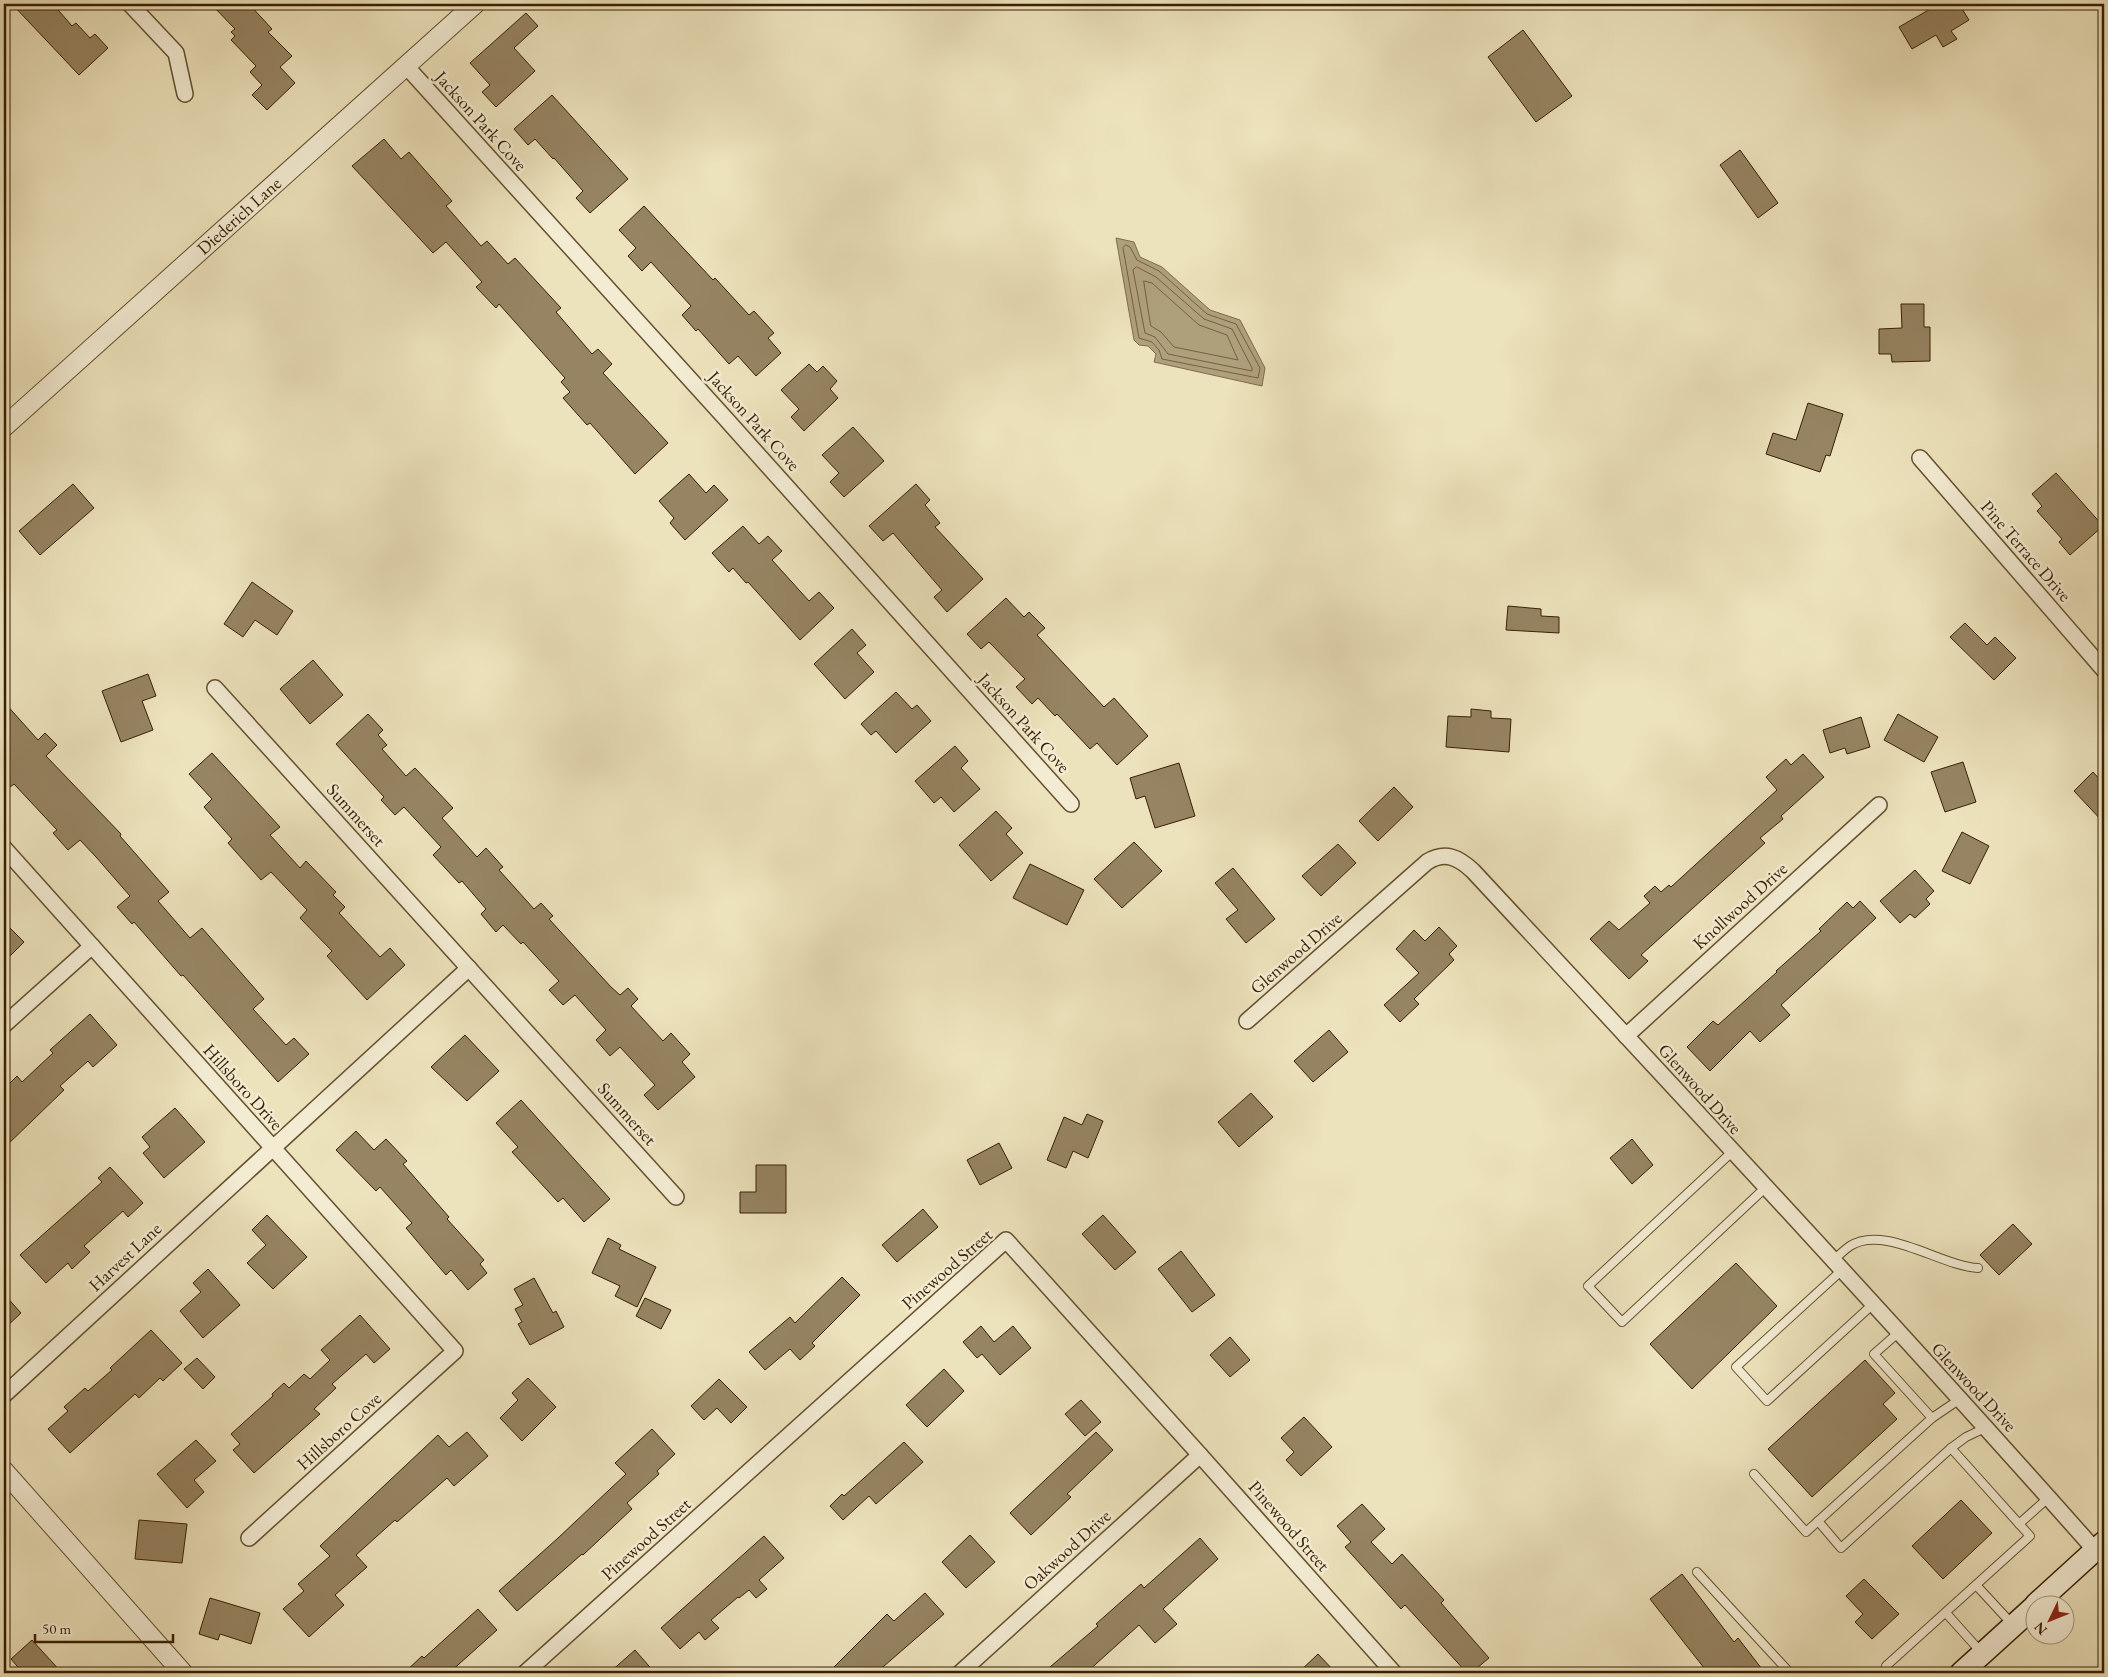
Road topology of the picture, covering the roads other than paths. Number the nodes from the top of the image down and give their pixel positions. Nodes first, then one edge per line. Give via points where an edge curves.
1 (130, 4) edge
2 (474, 4) edge
3 (406, 66) junction
4 (185, 94) dead end
5 (4, 427) edge
6 (1920, 458) dead end
7 (2104, 670) edge
8 (215, 688) dead end
9 (1071, 804) dead end
10 (1879, 804) dead end
11 (4, 848) edge
12 (92, 946) junction
13 (469, 968) junction
14 (1247, 1021) dead end
15 (4, 1024) edge
16 (1626, 1036) junction
17 (272, 1147) junction
18 (1732, 1152) junction
19 (1765, 1188) junction
20 (676, 1197) dead end
21 (1837, 1266) junction
22 (1978, 1268) dead end
23 (1872, 1305) junction
24 (1898, 1333) junction
25 (454, 1351) joint
26 (4, 1395) edge
27 (1960, 1399) junction
28 (1932, 1418) junction
29 (1986, 1428) junction
30 (1951, 1448) junction
31 (1200, 1455) junction
32 (4, 1471) edge
33 (1754, 1474) dead end
34 (2048, 1498) junction
35 (1818, 1521) junction
36 (2020, 1524) junction
37 (249, 1538) dead end
38 (2100, 1546) edge
39 (1697, 1572) dead end
40 (1976, 1585) junction
41 (2048, 1594) edge
42 (1946, 1612) junction
43 (2026, 1614) edge
44 (2013, 1626) junction
45 (1983, 1653) junction
46 (1886, 1666) dead end
47 (183, 1673) edge
48 (525, 1673) edge
49 (960, 1673) edge
50 (1394, 1673) edge
51 (1790, 1673) edge
52 (1961, 1673) edge

1 - 4 street via 176,53
2 - 3 street, Diederich Lane
3 - 5 street, Diederich Lane
3 - 9 street, Jackson Park Cove
6 - 7 street, Pine Terrace Drive
8 - 13 street, Summerset
10 - 16 street, Knollwood Drive
11 - 12 street, Hillsboro Drive
12 - 15 street
12 - 17 street, Hillsboro Drive
13 - 17 street
13 - 20 street, Summerset
14 - 16 street, Glenwood Drive via 1427,862 1449,856 1457,858 1473,871
16 - 18 street, Glenwood Drive
17 - 25 street, Hillsboro Drive
17 - 26 street, Harvest Lane
18 - 19 street, Glenwood Drive
18 - 19 lane via 1588,1286 1622,1322
19 - 21 street, Glenwood Drive
21 - 22 lane via 1850,1245 1870,1239 1910,1246 1947,1262
21 - 23 street, Glenwood Drive
21 - 23 lane via 1736,1367 1748,1381 1767,1401
23 - 24 street, Glenwood Drive
24 - 27 street, Glenwood Drive
24 - 28 lane via 1874,1354
25 - 37 street, Hillsboro Cove
27 - 28 lane
27 - 29 street, Glenwood Drive
28 - 35 lane
29 - 30 lane
29 - 34 street, Glenwood Drive
30 - 35 lane via 1841,1548
30 - 36 lane
31 - 48 street, Pinewood Street via 1006,1240
31 - 49 street, Oakwood Drive
31 - 50 street, Pinewood Street
32 - 47 street
33 - 35 lane via 1806,1532
34 - 36 lane
34 - 38 street, Glenwood Drive
36 - 40 lane via 2030,1536
38 - 41 main road
39 - 51 lane
40 - 42 lane
40 - 44 lane
42 - 45 lane
42 - 46 lane
43 - 44 main road
44 - 45 main road
45 - 52 main road

